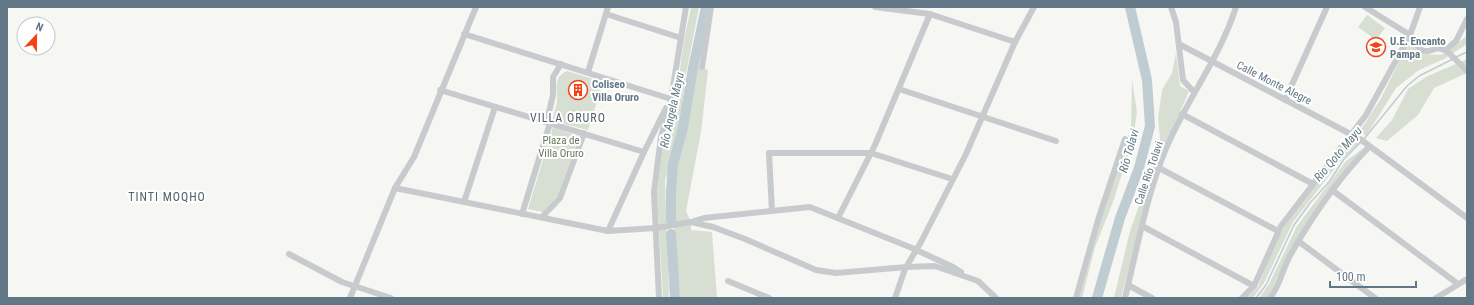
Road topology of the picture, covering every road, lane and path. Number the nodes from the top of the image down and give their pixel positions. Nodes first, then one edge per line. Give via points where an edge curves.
1 (476, 7) edge
2 (608, 7) edge
3 (686, 7) edge
4 (711, 7) edge
5 (876, 7) edge
6 (1034, 7) edge
7 (1171, 7) edge
8 (1236, 7) edge
9 (1327, 7) edge
10 (1365, 7) edge
11 (1420, 7) edge
12 (606, 14) junction
13 (930, 14) junction
14 (1467, 19) edge
15 (464, 34) junction
16 (1410, 35) junction
17 (681, 38) junction
18 (1014, 42) junction
19 (1179, 44) junction
20 (1446, 50) junction
21 (1211, 62) junction
22 (561, 64) junction
23 (702, 68) dead end
24 (1467, 71) edge
25 (588, 72) junction
26 (899, 88) junction
27 (440, 90) junction
28 (1194, 92) junction
29 (671, 99) junction
30 (1285, 100) junction
31 (495, 107) junction
32 (1182, 114) junction
33 (982, 117) junction
34 (550, 123) junction
35 (584, 133) junction
36 (1352, 134) junction
37 (1125, 139) dead end
38 (1056, 141) dead end
39 (1368, 145) junction
40 (644, 152) junction
41 (871, 153) junction
42 (1159, 168) junction
43 (952, 179) junction
44 (1313, 184) junction
45 (395, 188) junction
46 (1332, 190) junction
47 (464, 202) junction
48 (772, 211) junction
49 (522, 214) junction
50 (542, 217) junction
51 (838, 218) junction
52 (1467, 218) edge
53 (691, 222) junction
54 (1142, 226) junction
55 (656, 228) junction
56 (1278, 231) junction
57 (608, 232) junction
58 (1298, 241) junction
59 (916, 250) junction
60 (289, 254) dead end
61 (907, 267) junction
62 (965, 275) junction
63 (1467, 279) edge
64 (728, 281) dead end
65 (1458, 284) junction
66 (354, 286) junction
67 (1128, 286) junction
68 (1254, 286) junction
69 (1272, 296) edge
70 (350, 298) edge
71 (391, 298) edge
72 (659, 298) edge
73 (769, 298) edge
74 (895, 298) edge
75 (996, 298) edge
76 (1076, 298) edge
77 (1125, 298) edge
78 (1152, 298) edge
79 (1242, 298) edge
80 (1281, 298) edge
81 (1375, 298) edge
82 (1436, 298) edge

1 - 15 street
2 - 12 street
3 - 17 street
4 - 23 street
5 - 13 street
6 - 18 street
7 - 19 street
8 - 21 street, Calle Río Tolavi
9 - 30 street
10 - 16 street
11 - 16 street
12 - 17 street
12 - 25 street
13 - 18 street
13 - 26 street
14 - 20 street via 1456,41
15 - 22 street
15 - 27 street
16 - 20 street via 1423,51 1438,48
16 - 36 street via 1377,97
17 - 29 street
18 - 33 street
19 - 21 street, Calle Monte Alegre
19 - 28 street via 1183,80
20 - 24 street
21 - 28 street, Calle Río Tolavi
21 - 30 street, Calle Monte Alegre
22 - 25 street
22 - 34 street via 553,77 553,95 548,116
25 - 29 street
26 - 33 street
26 - 41 street
27 - 31 street
27 - 45 street via 414,157
28 - 32 street, Calle Río Tolavi
29 - 40 street
29 - 55 street via 661,138 654,192
30 - 36 street, Calle Monte Alegre
31 - 34 street
31 - 47 street
32 - 42 street, Calle Río Tolavi
32 - 44 street
33 - 38 street
33 - 43 street
34 - 35 street
34 - 49 street
35 - 40 street
35 - 50 street via 560,198
36 - 39 street, Calle Monte Alegre
36 - 44 street
37 - 76 street
39 - 46 street
39 - 52 street, Calle Monte Alegre
40 - 57 street
41 - 43 street
41 - 48 street via 769,153
41 - 51 street
42 - 54 street, Calle Río Tolavi
42 - 56 street
43 - 59 street
44 - 56 street
45 - 47 street
45 - 66 street via 376,239
46 - 58 street
46 - 65 street
47 - 49 street
48 - 51 street via 810,207
48 - 53 street via 704,218
49 - 50 street
50 - 57 street
51 - 59 street
53 - 55 street
53 - 61 street via 745,239 816,270 836,273
54 - 67 street, Calle Río Tolavi
54 - 68 street
55 - 57 street
55 - 72 street
56 - 68 street
58 - 69 street
58 - 81 street
59 - 61 street
59 - 62 street
60 - 66 street
61 - 62 street via 935,266
61 - 74 street
62 - 75 street via 978,281
63 - 65 street
64 - 73 street
65 - 82 street
66 - 70 street
66 - 71 street
67 - 77 street, Calle Río Tolavi
67 - 78 street
68 - 79 street
69 - 80 street

